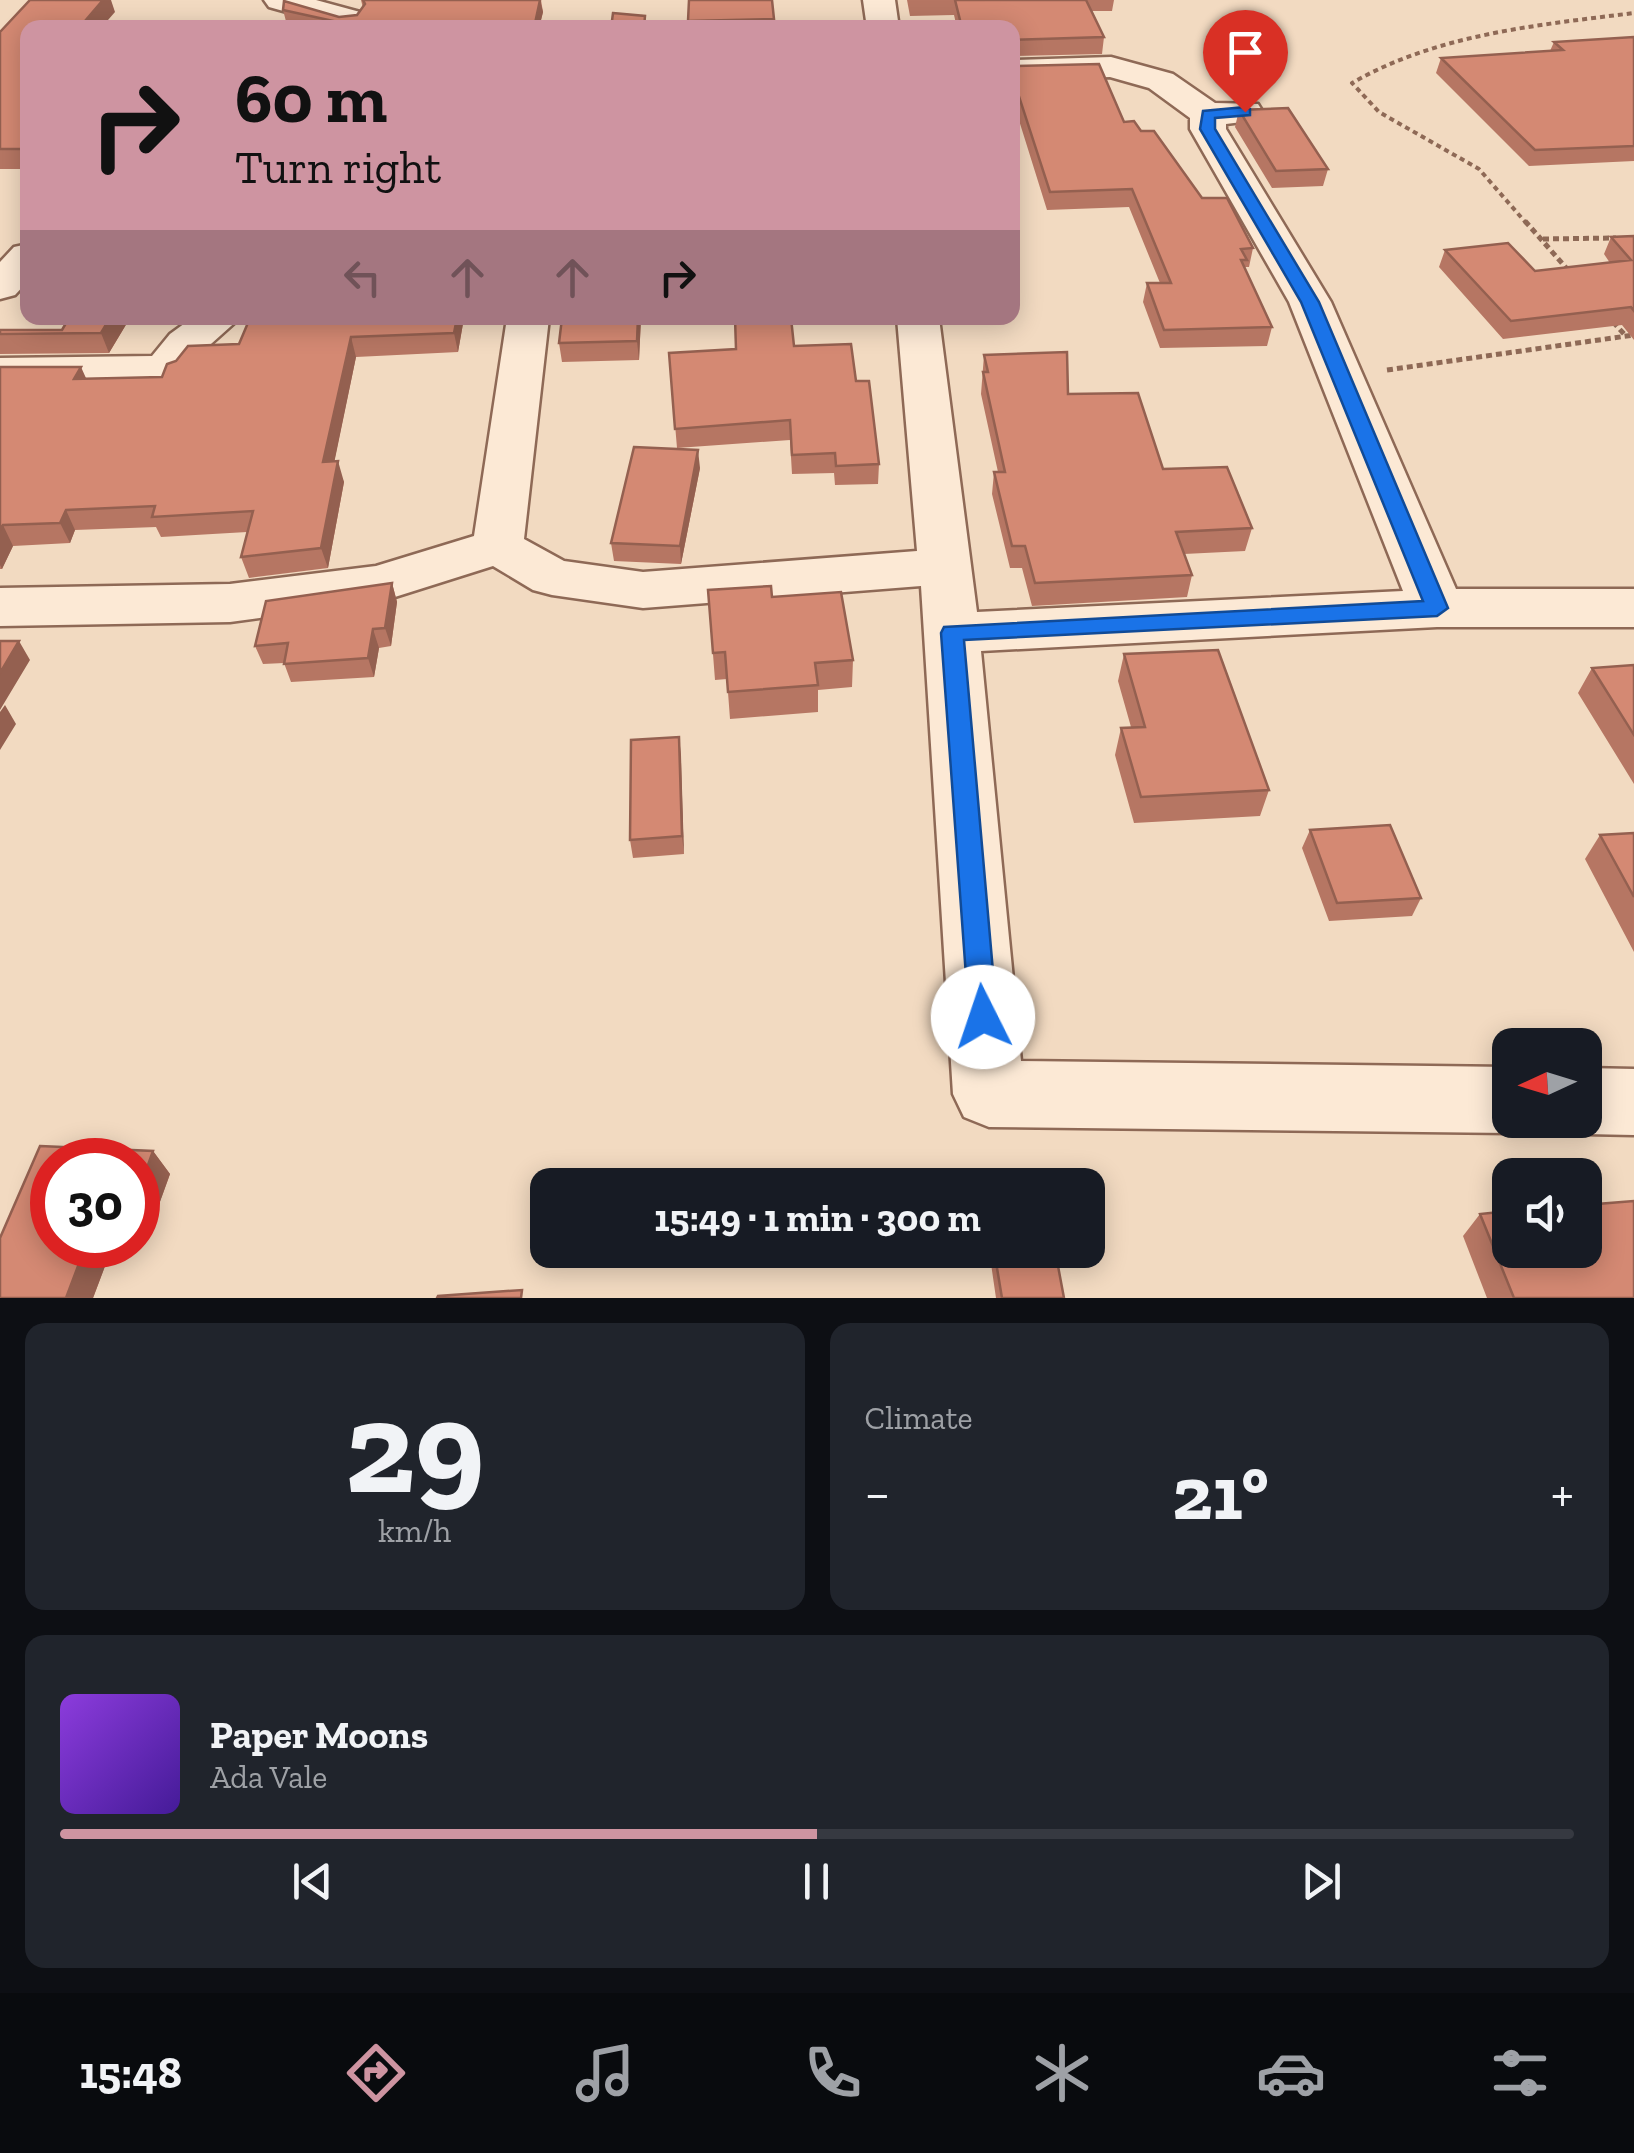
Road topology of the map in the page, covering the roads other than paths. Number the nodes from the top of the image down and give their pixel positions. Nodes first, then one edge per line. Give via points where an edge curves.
1 (280, 0) edge
2 (381, 0) edge
3 (333, 20) edge
4 (346, 20) edge
5 (1020, 70) edge
6 (20, 265) edge
7 (0, 286) edge
8 (210, 325) edge
9 (527, 325) edge
10 (919, 325) edge
11 (0, 371) edge
12 (498, 546) junction
13 (942, 567) junction
14 (0, 608) edge
15 (1437, 608) junction
16 (1634, 608) edge
17 (952, 633) junction
18 (1492, 1100) edge
19 (1602, 1101) edge
20 (1634, 1102) edge

1 - 3 street
2 - 4 street
5 - 15 street via 1111,66 1227,113 1208,129 1310,302
6 - 7 street
8 - 11 street via 164,369
9 - 12 street
10 - 13 street
12 - 13 street via 552,577 643,590
12 - 14 street via 379,584 248,600
13 - 17 street
15 - 16 street
15 - 17 street
17 - 18 street via 989,1094
19 - 20 street

